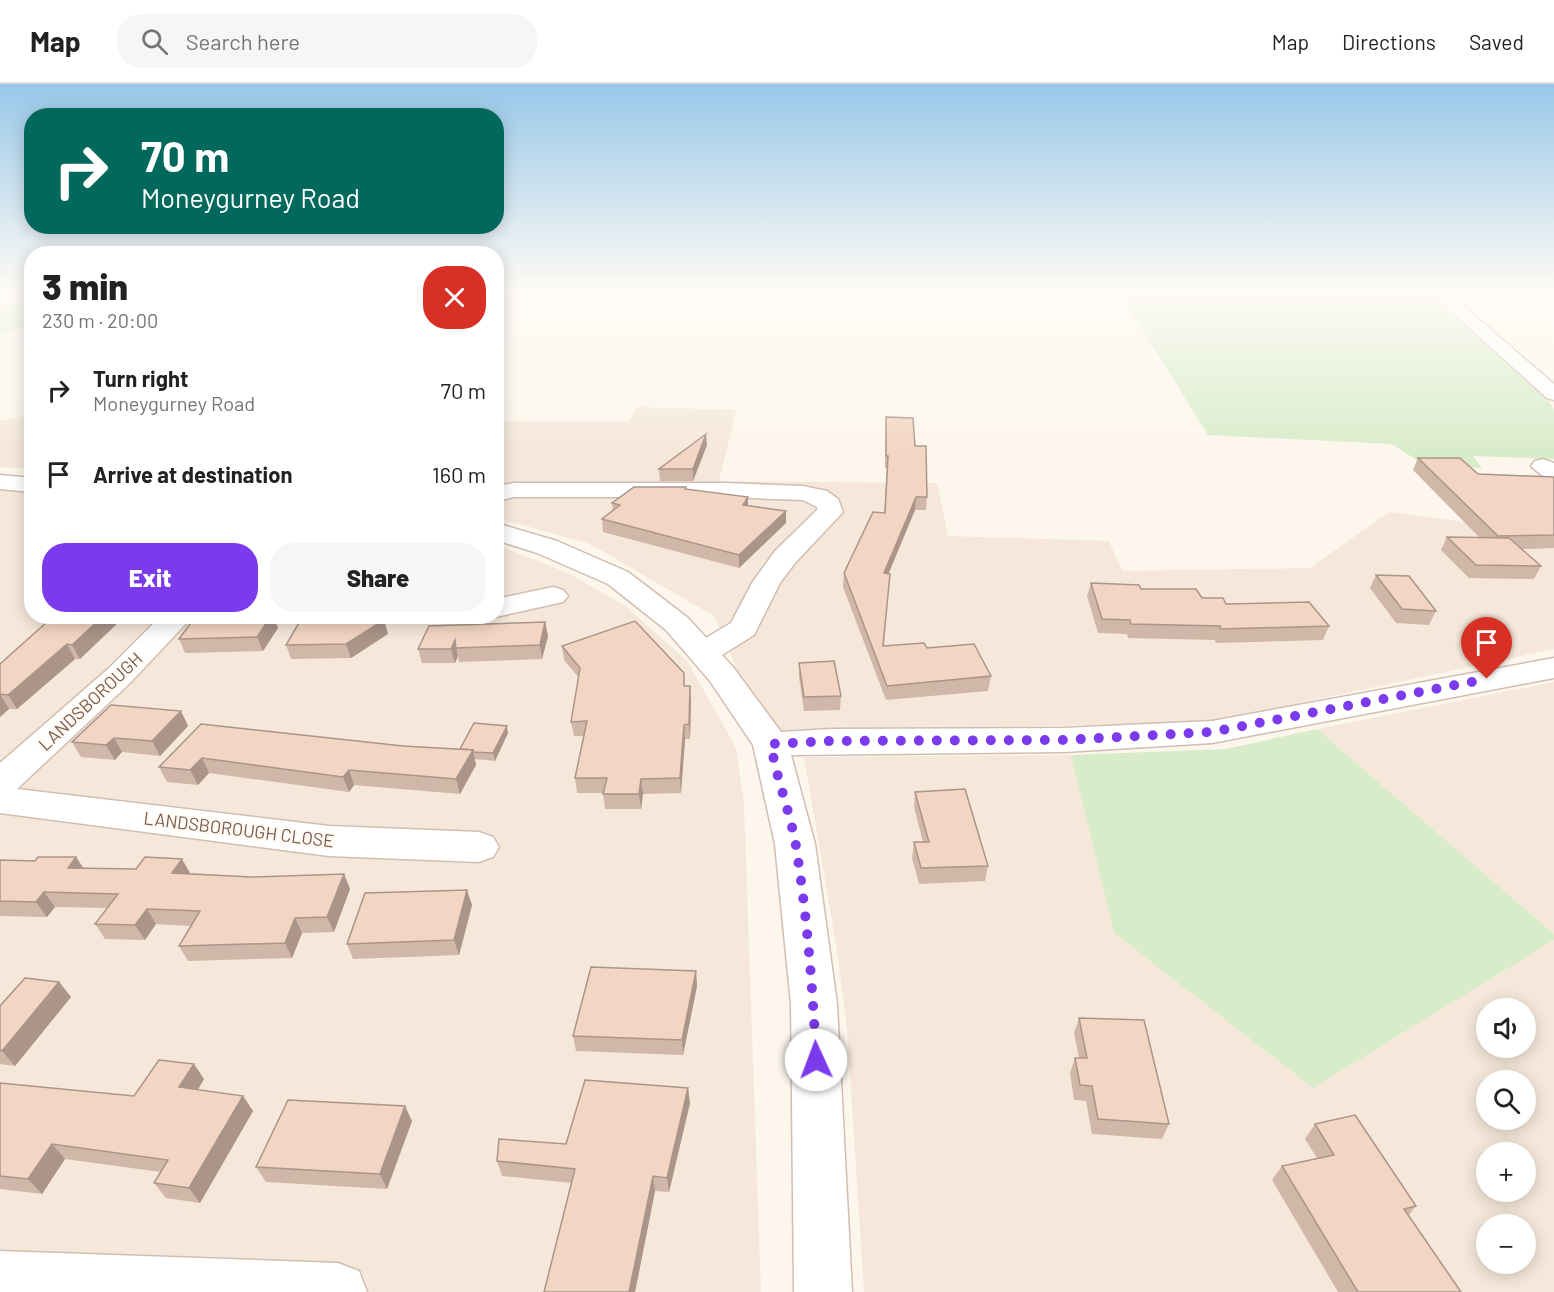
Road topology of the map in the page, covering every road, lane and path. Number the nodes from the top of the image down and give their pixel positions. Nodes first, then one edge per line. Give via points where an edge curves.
1 (1496, 343) edge
2 (1554, 394) edge
3 (0, 482) edge
4 (24, 484) edge
5 (504, 492) edge
6 (504, 534) edge
7 (553, 596) dead end
8 (504, 606) edge
9 (170, 624) edge
10 (703, 653) junction
11 (1554, 668) edge
12 (771, 744) junction
13 (0, 783) edge
14 (0, 800) edge
15 (479, 847) dead end
16 (0, 1280) edge
17 (338, 1292) edge
18 (823, 1292) edge

1 - 2 street
3 - 4 street
5 - 10 street via 724,490 803,493 818,496 829,504 830,512 787,555 766,583 743,629
6 - 10 street via 547,547 618,578 677,624
7 - 8 street
9 - 13 street, LANDSBOROUGH via 119,676
10 - 12 street
11 - 12 street via 1212,732 1064,740
12 - 18 street via 795,844 814,1004
14 - 15 street, LANDSBOROUGH CLOSE via 329,841
16 - 17 street

